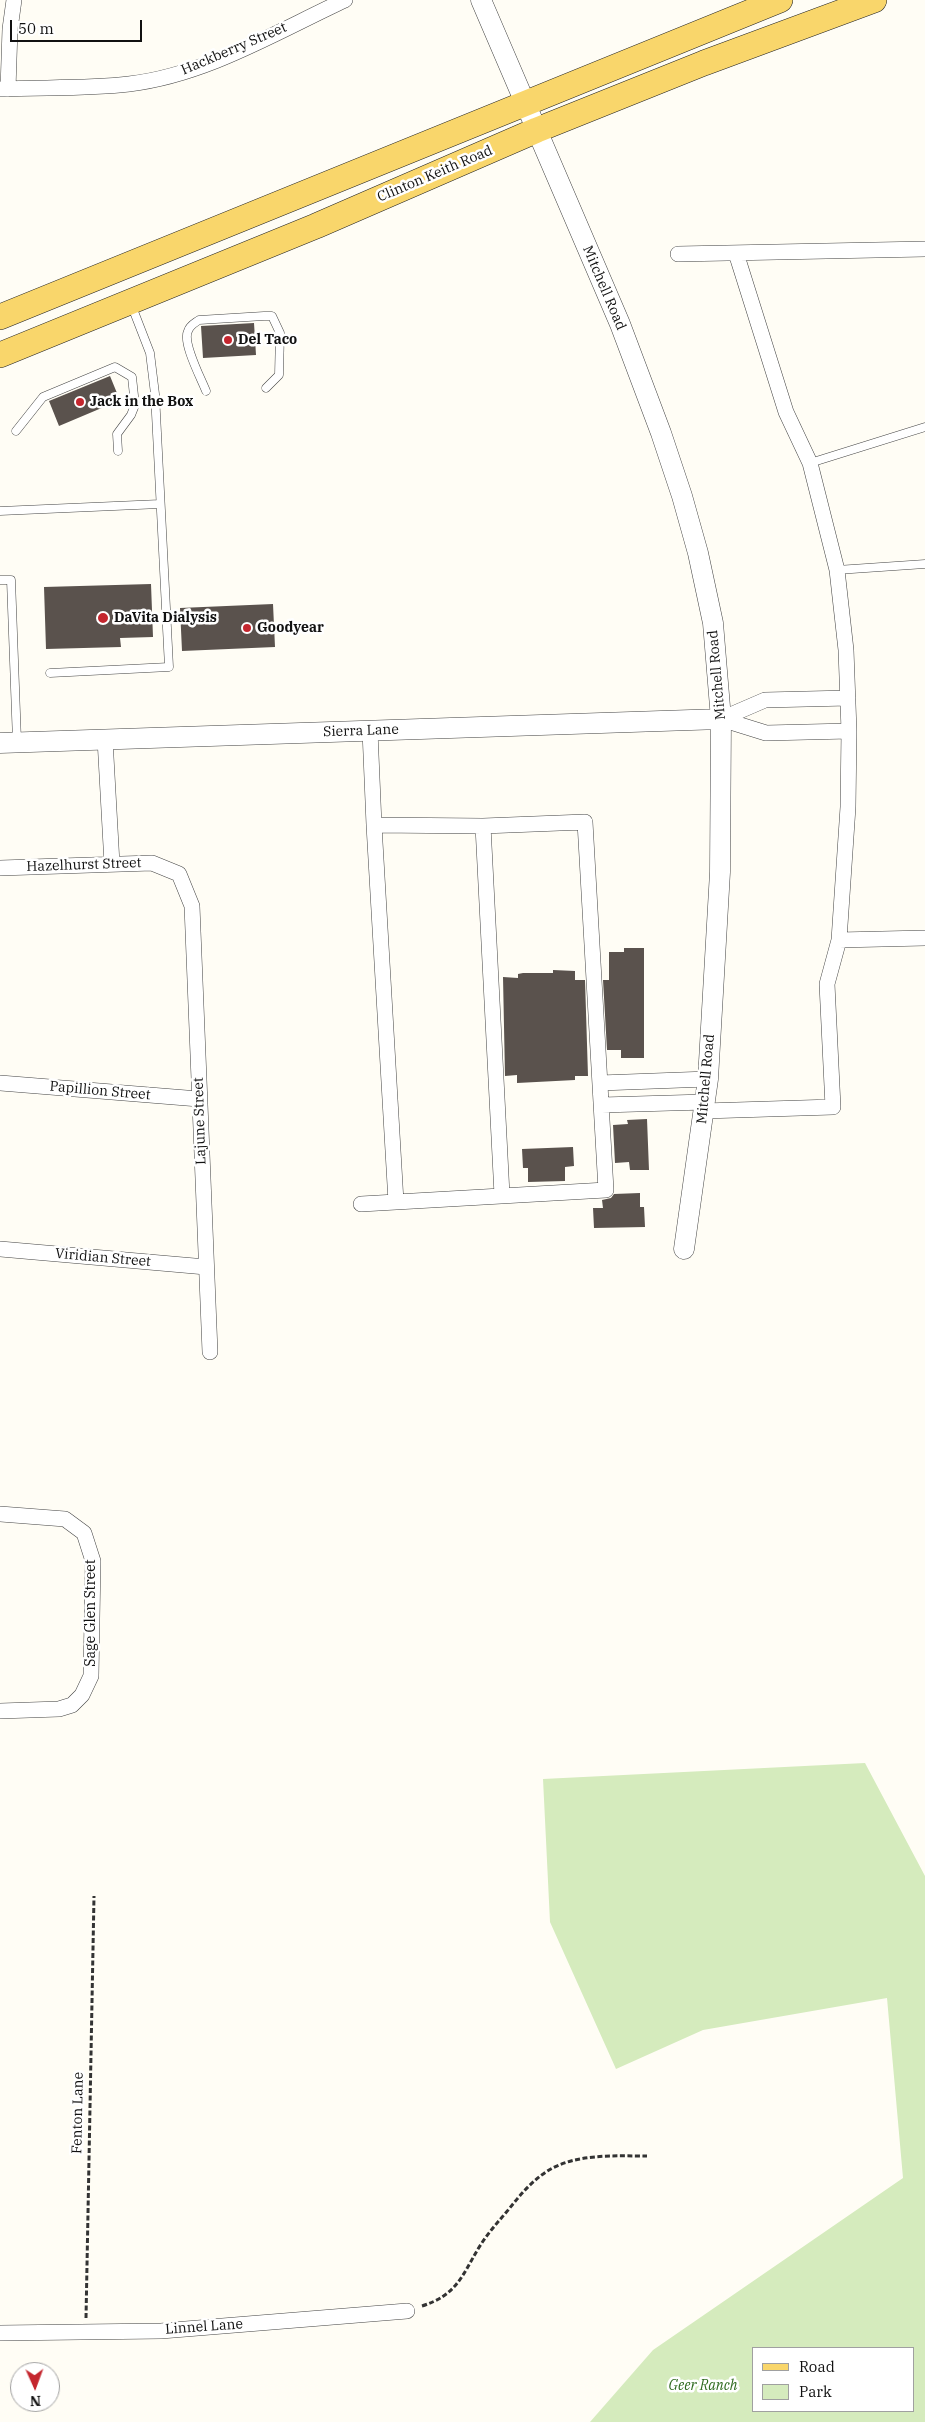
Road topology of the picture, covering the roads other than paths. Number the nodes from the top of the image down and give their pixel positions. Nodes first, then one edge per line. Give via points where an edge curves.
1 (14, 0) edge
2 (344, 0) edge
3 (481, 0) edge
4 (780, 0) edge
5 (874, 0) edge
6 (4, 89) edge
7 (526, 104) junction
8 (537, 130) junction
9 (925, 249) edge
10 (736, 253) junction
11 (678, 254) dead end
12 (130, 300) junction
13 (0, 317) edge
14 (0, 355) edge
15 (266, 388) dead end
16 (206, 391) dead end
17 (925, 427) edge
18 (16, 431) dead end
19 (118, 451) dead end
20 (810, 463) junction
21 (160, 504) junction
22 (0, 511) edge
23 (925, 564) edge
24 (837, 570) junction
25 (0, 580) edge
26 (50, 673) dead end
27 (848, 698) junction
28 (721, 719) junction
29 (370, 731) junction
30 (849, 731) junction
31 (105, 740) junction
32 (8, 743) edge
33 (374, 825) junction
34 (482, 826) junction
35 (112, 864) junction
36 (0, 868) edge
37 (186, 891) joint
38 (925, 938) edge
39 (839, 940) junction
40 (708, 1079) junction
41 (0, 1083) edge
42 (600, 1083) junction
43 (199, 1099) junction
44 (602, 1105) junction
45 (705, 1107) junction
46 (502, 1194) junction
47 (396, 1202) junction
48 (361, 1204) dead end
49 (0, 1249) edge
50 (684, 1250) dead end
51 (206, 1266) junction
52 (210, 1352) dead end
53 (0, 1514) edge
54 (0, 1711) edge
55 (407, 2311) road end
56 (0, 2333) edge

1 - 6 street
2 - 6 street, Hackberry Street via 220,59 177,74 129,84
3 - 7 street, Mitchell Road
4 - 7 main road
5 - 8 main road, Clinton Keith Road
7 - 8 street, Mitchell Road
7 - 13 main road
8 - 12 main road, Clinton Keith Road via 316,226
8 - 28 street, Mitchell Road via 620,324 682,496 713,623
9 - 10 street
10 - 11 street
10 - 20 street via 786,412
12 - 14 main road, Clinton Keith Road
12 - 21 lane via 150,353
15 - 16 lane via 279,376 280,333 272,316 199,320 192,324 186,340
17 - 20 lane
18 - 19 lane via 43,397 115,367 132,377 135,393 135,406 117,434
20 - 24 street
21 - 22 lane
21 - 26 lane via 169,667
23 - 24 lane
24 - 27 street
25 - 32 lane via 10,580
27 - 28 street via 765,700
27 - 30 street
28 - 29 street, Sierra Lane
28 - 30 street via 766,733
28 - 40 street, Mitchell Road via 720,872
29 - 31 street, Sierra Lane
29 - 33 street
30 - 39 street via 848,807
31 - 32 street, Sierra Lane
31 - 35 street
33 - 34 street
33 - 47 street
34 - 42 street via 585,822
34 - 46 street
35 - 36 street, Hazelhurst Street
35 - 37 street, Hazelhurst Street via 152,863 179,874
37 - 43 street, Lajune Street via 192,906
38 - 39 street
39 - 45 street via 827,984 833,1107
40 - 42 street
40 - 45 street, Mitchell Road
41 - 43 street, Papillion Street
42 - 44 street
43 - 51 street, Lajune Street
44 - 45 street
44 - 46 street via 606,1190
45 - 50 street, Mitchell Road
46 - 47 street
47 - 48 street
49 - 51 street, Viridian Street
51 - 52 street, Lajune Street
53 - 54 street, Sage Glen Street via 65,1519 84,1533 94,1561 91,1676 82,1695 72,1705 59,1709
55 - 56 street, Linnel Lane via 161,2331

